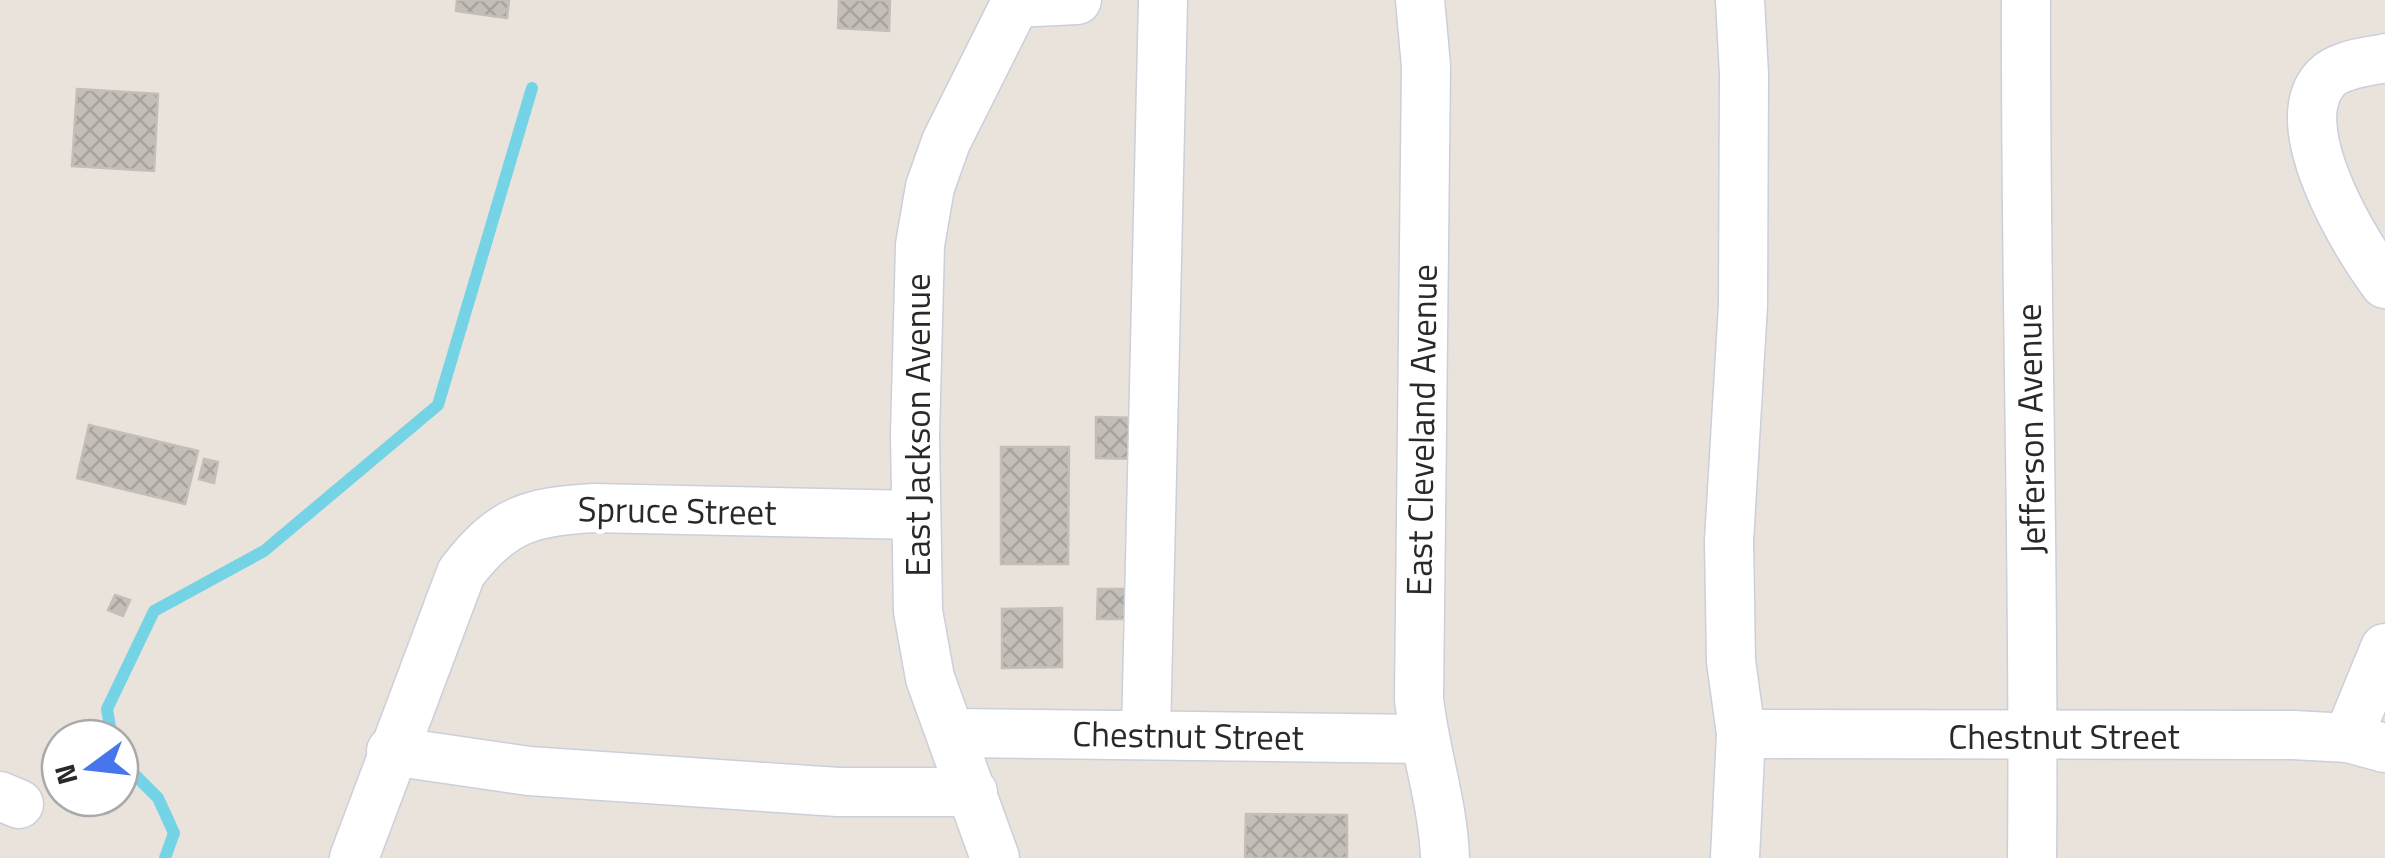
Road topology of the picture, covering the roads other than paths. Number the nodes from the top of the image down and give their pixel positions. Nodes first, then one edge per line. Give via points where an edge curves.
1 (1077, 0) edge
2 (1163, 0) edge
3 (1420, 0) edge
4 (1740, 0) edge
5 (2026, 0) edge
6 (1016, 2) edge
7 (2385, 58) edge
8 (2385, 284) edge
9 (916, 515) junction
10 (2385, 648) edge
11 (952, 733) junction
12 (1146, 734) junction
13 (1741, 734) junction
14 (2033, 738) junction
15 (1424, 739) junction
16 (2367, 743) edge
17 (391, 751) junction
18 (973, 792) junction
19 (354, 858) edge
20 (995, 858) edge
21 (1444, 858) edge
22 (1735, 858) edge
23 (2032, 858) edge

1 - 6 street
2 - 12 street
3 - 15 street, East Cleveland Avenue via 1426,66 1419,699
4 - 13 street via 1743,305 1729,541 1731,661
5 - 14 street, Jefferson Avenue
6 - 9 street, East Jackson Avenue via 930,187 920,246
7 - 8 street via 2326,78 2310,115 2339,210
9 - 11 street, East Jackson Avenue via 918,611 930,678
9 - 17 street, Spruce Street via 594,508 550,510 508,524 462,573
10 - 16 street
11 - 12 street, Chestnut Street
11 - 18 street, East Jackson Avenue
12 - 15 street, Chestnut Street
13 - 14 street, Chestnut Street
13 - 22 street
14 - 16 street, Chestnut Street
14 - 23 street, Jefferson Avenue
15 - 21 street, East Cleveland Avenue via 1443,812
17 - 18 street via 568,774 838,792
17 - 19 street, Spruce Street
18 - 20 street, East Jackson Avenue

